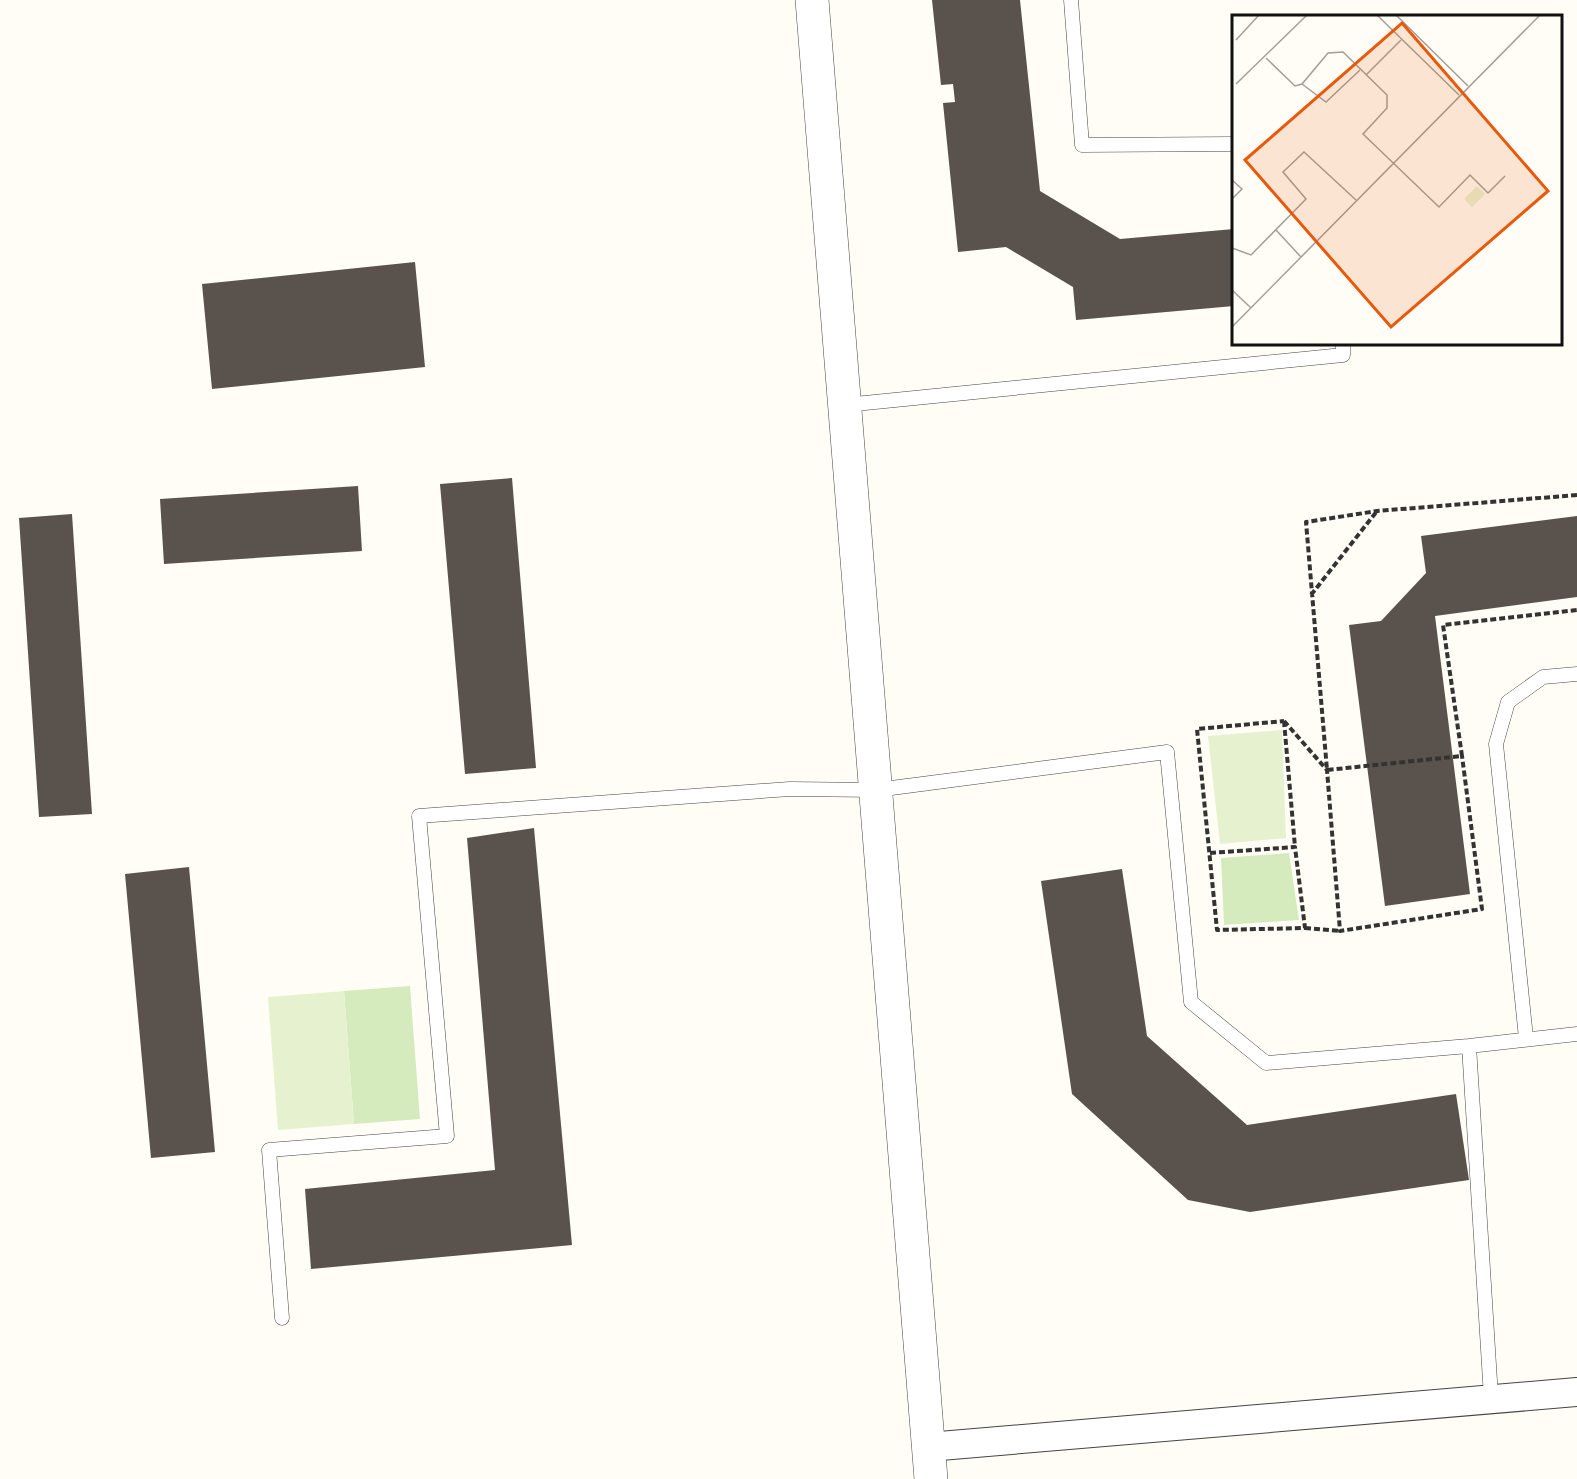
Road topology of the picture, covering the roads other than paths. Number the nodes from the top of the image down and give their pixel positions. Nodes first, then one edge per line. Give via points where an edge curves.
1 (812, 0) edge
2 (1071, 0) edge
3 (1232, 144) edge
4 (1343, 345) edge
5 (845, 405) junction
6 (1577, 674) edge
7 (876, 790) junction
8 (1577, 1034) edge
9 (1526, 1038) junction
10 (1469, 1046) junction
11 (282, 1318) dead end
12 (1577, 1392) edge
13 (1491, 1397) junction
14 (928, 1447) junction
15 (931, 1479) edge

1 - 5 street
2 - 3 lane via 1082,145
4 - 5 lane via 1343,355
5 - 7 street
6 - 9 lane via 1544,677 1508,702 1496,744
7 - 10 lane via 1167,752 1191,1002 1266,1063
7 - 11 lane via 790,789 419,816 447,1136 269,1150
7 - 14 street
8 - 9 lane
9 - 10 lane
10 - 13 lane
12 - 13 street
13 - 14 street
14 - 15 street

